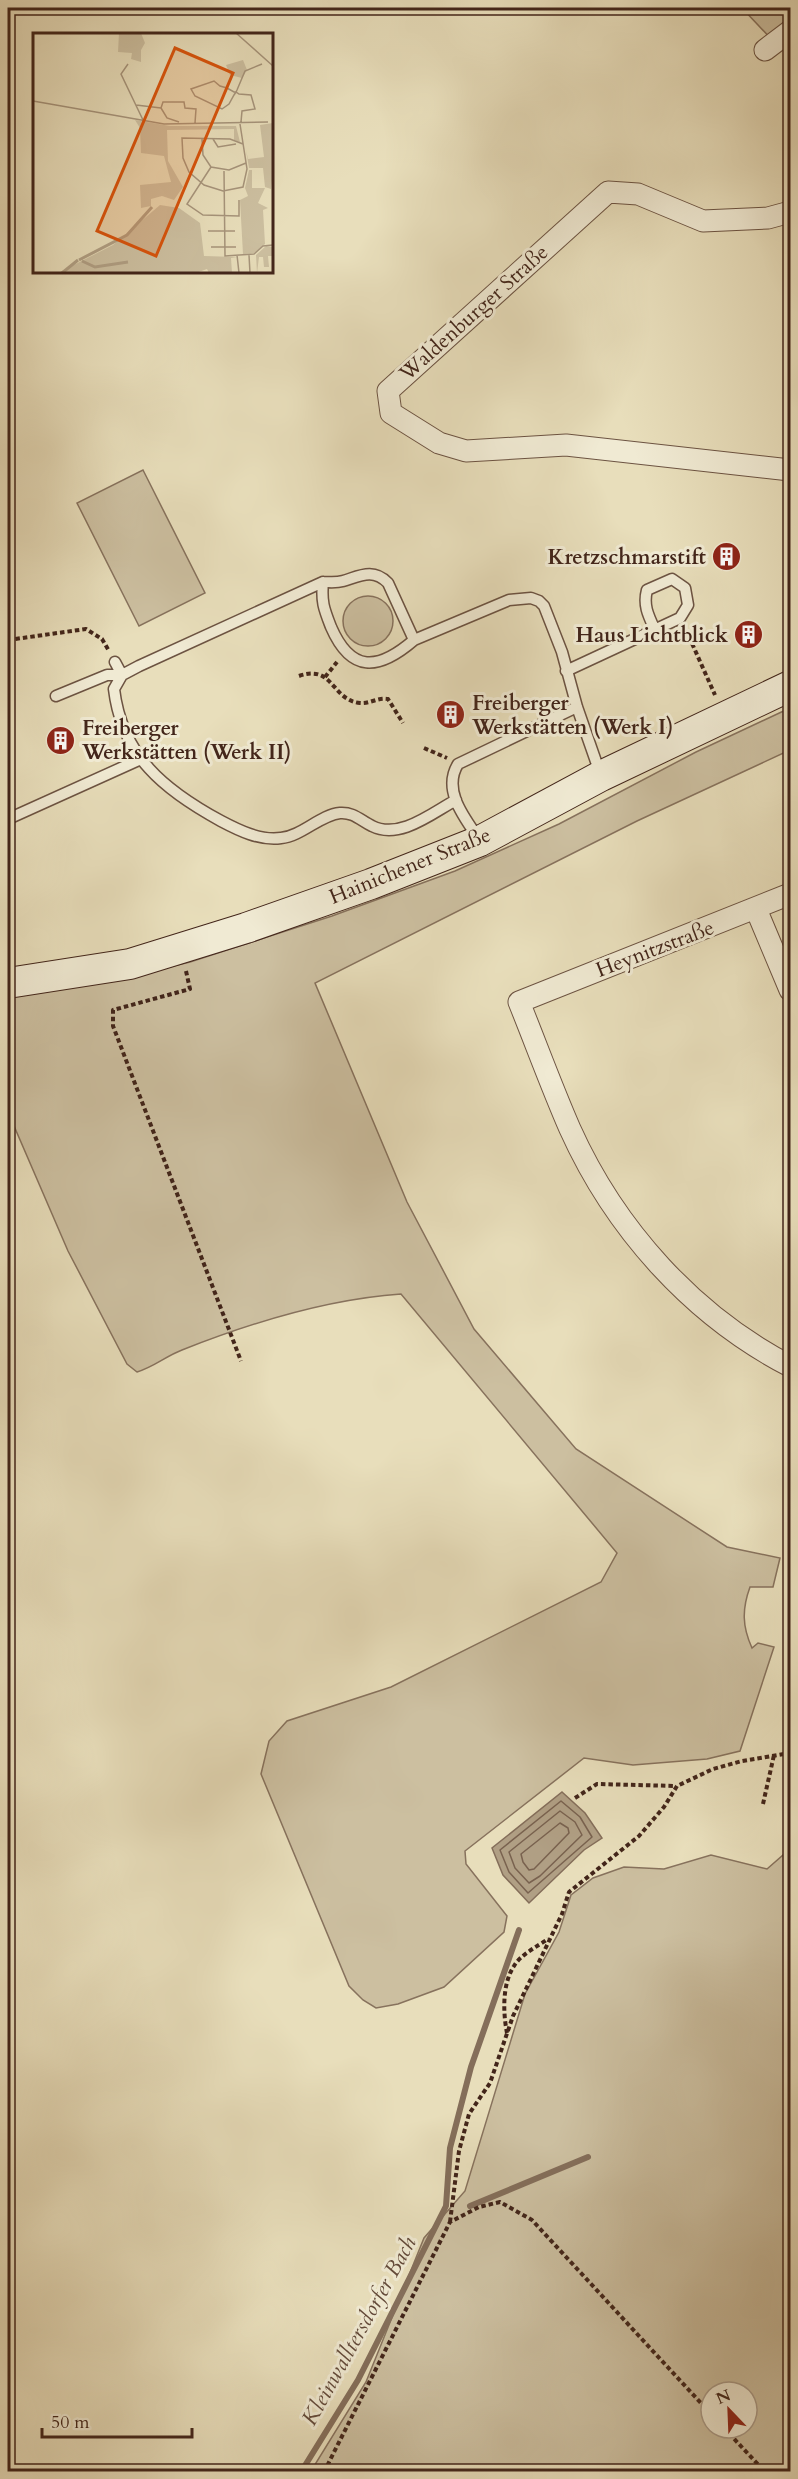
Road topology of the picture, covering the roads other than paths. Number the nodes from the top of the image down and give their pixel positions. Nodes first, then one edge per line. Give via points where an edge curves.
1 (790, 32) edge
2 (765, 50) dead end
3 (790, 212) edge
4 (790, 470) edge
5 (323, 582) junction
6 (655, 630) junction
7 (414, 640) junction
8 (115, 662) road end
9 (567, 671) junction
10 (122, 675) junction
11 (790, 686) edge
12 (56, 696) dead end
13 (577, 707) junction
14 (141, 759) junction
15 (601, 776) junction
16 (456, 800) junction
17 (8, 819) edge
18 (480, 841) junction
19 (790, 894) edge
20 (756, 909) junction
21 (8, 983) edge
22 (790, 990) edge
23 (790, 1366) edge

1 - 2 street
3 - 4 street, Waldenburger Straße via 768,218 703,221 638,194 608,192 388,391 390,413 439,443 466,451 566,445
5 - 7 lane via 340,582 370,573 383,578
5 - 7 lane via 321,601 348,657 374,661 403,650
5 - 10 lane
6 - 6 lane via 680,618 688,605 685,588 672,579 647,590 647,614
6 - 9 lane
7 - 9 lane via 509,600 531,598 544,606
8 - 10 lane
9 - 13 lane
10 - 12 lane via 107,675
10 - 14 lane via 114,689 116,708 121,726
11 - 15 main road, Hainichener Straße
13 - 15 lane
13 - 16 lane via 458,764 451,782
14 - 16 lane via 171,791 238,830 258,836 282,838 338,813 351,813 377,829 396,830
14 - 17 lane
15 - 18 main road, Hainichener Straße
16 - 18 lane
18 - 21 main road, Hainichener Straße via 371,884 130,964
19 - 20 street, Heynitzstraße
20 - 22 street
20 - 23 street, Heynitzstraße via 519,1002 571,1130 628,1227 682,1290 739,1335

